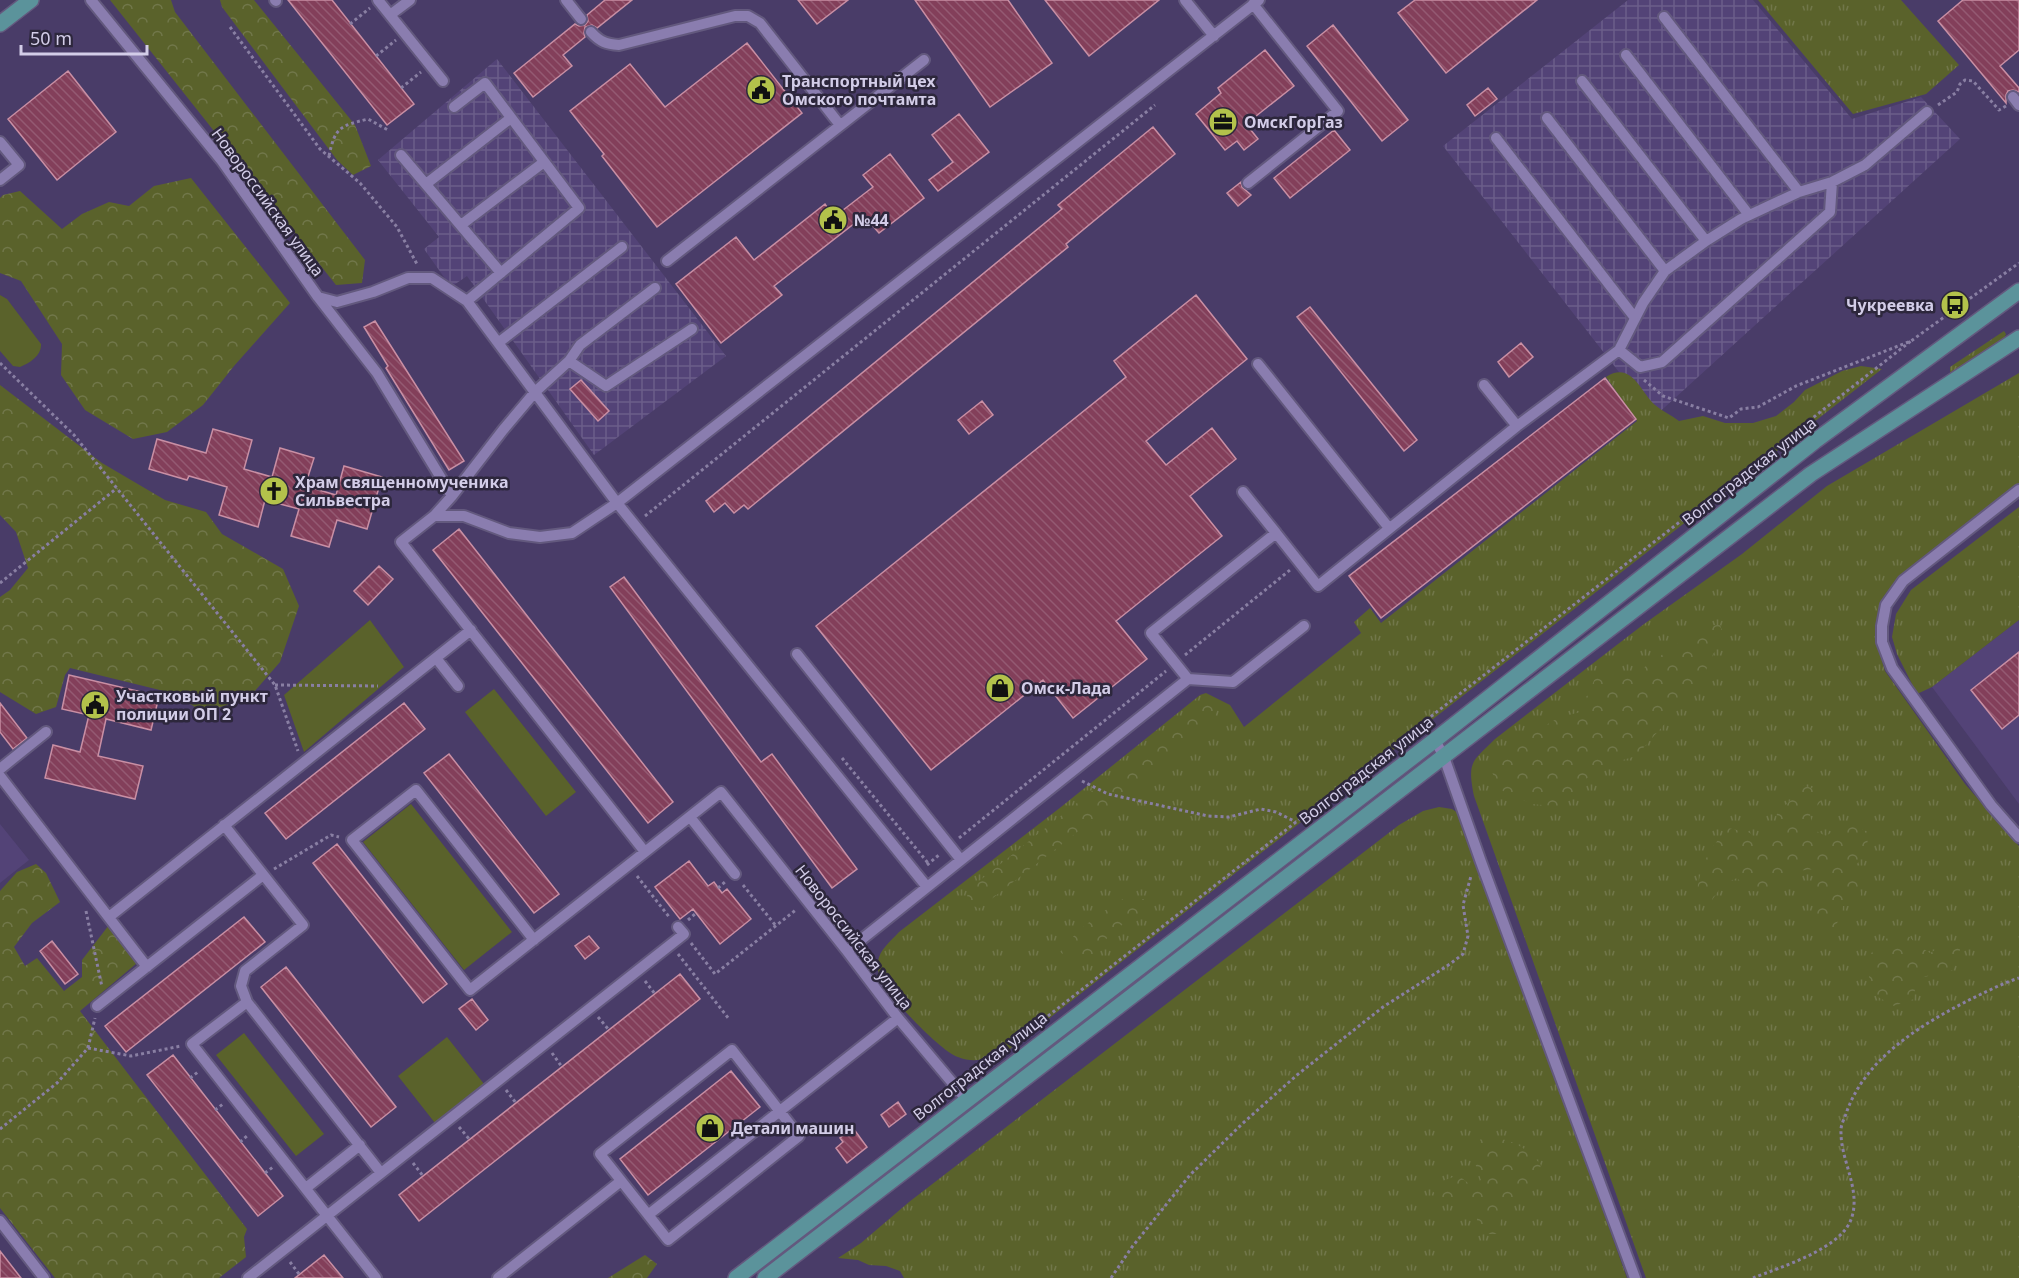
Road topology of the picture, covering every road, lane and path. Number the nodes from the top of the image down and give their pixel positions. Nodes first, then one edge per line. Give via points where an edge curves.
1 (31, 0) edge
2 (91, 0) edge
3 (410, 0) edge
4 (1185, 0) edge
5 (569, 1) edge
6 (377, 2) edge
7 (1256, 2) edge
8 (390, 15) junction
9 (1664, 17) dead end
10 (581, 20) dead end
11 (0, 24) edge
12 (350, 24) dead end
13 (230, 27) dead end
14 (591, 32) dead end
15 (401, 36) dead end
16 (1214, 36) junction
17 (1626, 55) dead end
18 (376, 56) dead end
19 (924, 60) dead end
20 (430, 65) junction
21 (442, 81) dead end
22 (1582, 81) dead end
23 (401, 88) dead end
24 (2016, 101) edge
25 (1155, 105) dead end
26 (454, 107) dead end
27 (1927, 112) joint
28 (511, 118) junction
29 (1547, 118) dead end
30 (840, 125) junction
31 (387, 130) dead end
32 (1497, 138) dead end
33 (0, 142) edge
34 (401, 155) dead end
35 (329, 156) junction
36 (544, 162) junction
37 (0, 180) edge
38 (1832, 182) junction
39 (1248, 183) dead end
40 (426, 184) junction
41 (1799, 192) junction
42 (1749, 215) junction
43 (461, 225) junction
44 (1706, 241) junction
45 (622, 247) dead end
46 (667, 261) dead end
47 (2019, 263) edge
48 (1665, 271) junction
49 (501, 273) junction
50 (424, 278) junction
51 (655, 288) dead end
52 (2019, 291) edge
53 (318, 297) junction
54 (467, 301) junction
55 (1635, 318) junction
56 (692, 329) dead end
57 (2019, 338) edge
58 (1911, 341) junction
59 (498, 343) junction
60 (1619, 350) junction
61 (569, 360) junction
62 (0, 363) edge
63 (1258, 364) dead end
64 (1640, 376) dead end
65 (1484, 385) dead end
66 (535, 392) junction
67 (1517, 426) junction
68 (117, 488) junction
69 (2019, 490) edge
70 (1243, 492) dead end
71 (452, 496) junction
72 (617, 503) junction
73 (434, 516) junction
74 (634, 525) junction
75 (1389, 528) junction
76 (1276, 533) junction
77 (1299, 563) junction
78 (0, 583) edge
79 (1304, 626) dead end
80 (471, 630) junction
81 (797, 654) dead end
82 (436, 658) junction
83 (1175, 663) junction
84 (1188, 679) junction
85 (275, 685) junction
86 (458, 686) dead end
87 (400, 687) junction
88 (46, 732) dead end
89 (1435, 740) junction
90 (1444, 757) junction
91 (302, 764) junction
92 (0, 769) edge
93 (1069, 773) junction
94 (0, 776) edge
95 (5, 792) edge
96 (690, 817) junction
97 (1296, 822) junction
98 (224, 825) junction
99 (2019, 837) edge
100 (352, 840) junction
101 (950, 846) junction
102 (645, 852) junction
103 (960, 860) junction
104 (1481, 862) junction
105 (629, 865) junction
106 (916, 873) junction
107 (735, 874) joint
108 (263, 875) junction
109 (79, 879) junction
110 (723, 884) dead end
111 (927, 887) junction
112 (718, 888) dead end
113 (807, 901) junction
114 (696, 913) dead end
115 (109, 916) junction
116 (776, 926) junction
117 (683, 928) junction
118 (534, 940) junction
119 (675, 950) dead end
120 (847, 951) junction
121 (147, 967) junction
122 (642, 976) dead end
123 (2019, 978) edge
124 (655, 994) dead end
125 (247, 1002) junction
126 (101, 1003) junction
127 (898, 1018) junction
128 (729, 1019) dead end
129 (1042, 1020) dead end
130 (602, 1022) dead end
131 (609, 1030) dead end
132 (192, 1044) junction
133 (88, 1048) junction
134 (556, 1058) dead end
135 (562, 1067) dead end
136 (509, 1095) dead end
137 (966, 1099) junction
138 (516, 1103) dead end
139 (780, 1111) junction
140 (0, 1130) edge
141 (463, 1131) dead end
142 (470, 1140) dead end
143 (360, 1145) junction
144 (417, 1168) dead end
145 (381, 1173) junction
146 (423, 1176) dead end
147 (621, 1180) junction
148 (306, 1188) junction
149 (648, 1215) junction
150 (327, 1216) junction
151 (0, 1221) edge
152 (293, 1266) dead end
153 (299, 1274) dead end
154 (44, 1278) edge
155 (248, 1278) edge
156 (376, 1278) edge
157 (498, 1278) edge
158 (735, 1278) edge
159 (765, 1278) edge
160 (1111, 1278) edge
161 (1635, 1278) edge
162 (1753, 1278) edge

1 - 11 main road
2 - 53 street, Новороссийская улица via 222,161
3 - 8 street
4 - 16 street
5 - 10 street
6 - 8 street
6 - 12 path
7 - 16 street
7 - 39 street via 1338,111
8 - 20 street
9 - 41 street
13 - 35 path
14 - 30 street via 606,44 619,45 748,16 760,23
15 - 18 path
16 - 72 street
17 - 42 street
19 - 30 street
20 - 21 street
20 - 23 path
22 - 44 street
24 - 27 path via 1999,110 1973,81 1965,80 1957,92
25 - 74 path
26 - 28 street via 485,83
27 - 38 street via 1865,165
28 - 36 street
28 - 40 street
29 - 48 street
30 - 46 street
31 - 35 path via 368,119 347,124 333,136
32 - 55 street
33 - 37 street via 19,165
34 - 40 street
35 - 50 path via 360,183 397,227
36 - 43 street
36 - 49 street via 579,208
38 - 41 street
38 - 60 street via 1830,212 1662,362 1640,367
40 - 43 street
41 - 42 street
42 - 44 street
43 - 49 street
44 - 48 street
45 - 59 street
47 - 58 path
48 - 55 street
49 - 54 street
50 - 53 street, Новороссийская улица via 408,278 337,302
50 - 54 street via 432,278
51 - 61 street via 580,345
52 - 89 main road, Волгоградская улица via 1815,441
53 - 71 street via 377,373
54 - 59 street
55 - 60 street
56 - 61 street via 606,386
57 - 90 main road via 1811,474
58 - 64 path via 1796,386 1758,407 1741,409 1729,418 1663,396
58 - 97 path
59 - 66 street
60 - 67 street
61 - 66 street
62 - 68 path via 74,435
63 - 75 street
65 - 67 street
66 - 71 street
66 - 72 street
67 - 75 street
68 - 78 path
68 - 85 path
69 - 99 street via 1903,581 1887,605 1882,642 1892,668 1991,805
70 - 76 street
71 - 73 street
72 - 73 street via 572,533 540,537 509,534 464,516
72 - 74 street
73 - 80 street via 401,542
74 - 106 street
75 - 77 street via 1318,586
76 - 77 street
76 - 83 street via 1151,633
77 - 83 path
79 - 84 street via 1233,682
80 - 82 street
80 - 102 street
81 - 101 street
82 - 86 street
82 - 87 street
83 - 84 street
83 - 101 path
84 - 93 street
85 - 87 path
85 - 91 path
87 - 91 street
88 - 92 street
89 - 90 street
89 - 137 main road, Волгоградская улица
90 - 104 street
90 - 159 main road
91 - 98 street
93 - 97 path via 1099,790 1124,798 1208,816 1229,817 1261,809
93 - 103 street
94 - 95 street
95 - 109 street
96 - 102 street
96 - 107 street
96 - 113 street, Новороссийская улица via 721,792
97 - 129 path
98 - 108 street
98 - 115 street
100 - 108 path via 331,835
100 - 118 street via 470,990
100 - 118 street via 416,790
101 - 103 street
101 - 106 path
102 - 105 street
103 - 111 street
104 - 160 path via 1466,888 1463,905 1468,936 1462,954 1383,1007 1242,1124 1190,1175
104 - 161 street
105 - 117 path
105 - 118 street
106 - 111 street
107 - 116 path
108 - 121 street
108 - 125 street via 303,925 245,971 241,986
109 - 115 street
109 - 126 path
110 - 112 path
111 - 120 street
113 - 116 path
113 - 120 street, Новороссийская улица
114 - 117 path
115 - 121 street
116 - 117 path via 715,974
117 - 145 street
119 - 128 path
120 - 127 street, Новороссийская улица
121 - 126 street
122 - 124 path
123 - 162 path via 1939,1016 1887,1053 1854,1092 1840,1130 1855,1196 1850,1222 1815,1253
125 - 132 street
125 - 143 street
126 - 133 path
127 - 137 street, Новороссийская улица
127 - 139 street
130 - 131 path
132 - 133 path via 131,1056
132 - 148 street
133 - 140 path via 57,1083
134 - 135 path
136 - 138 path
137 - 158 main road, Волгоградская улица
139 - 147 street via 732,1050 600,1154
139 - 149 street
139 - 149 street via 799,1136 668,1240
141 - 142 path
143 - 145 street
143 - 148 street
144 - 146 path
145 - 150 street
147 - 149 street
147 - 157 street
148 - 150 street
150 - 155 street
150 - 156 street
151 - 154 street
152 - 153 path

